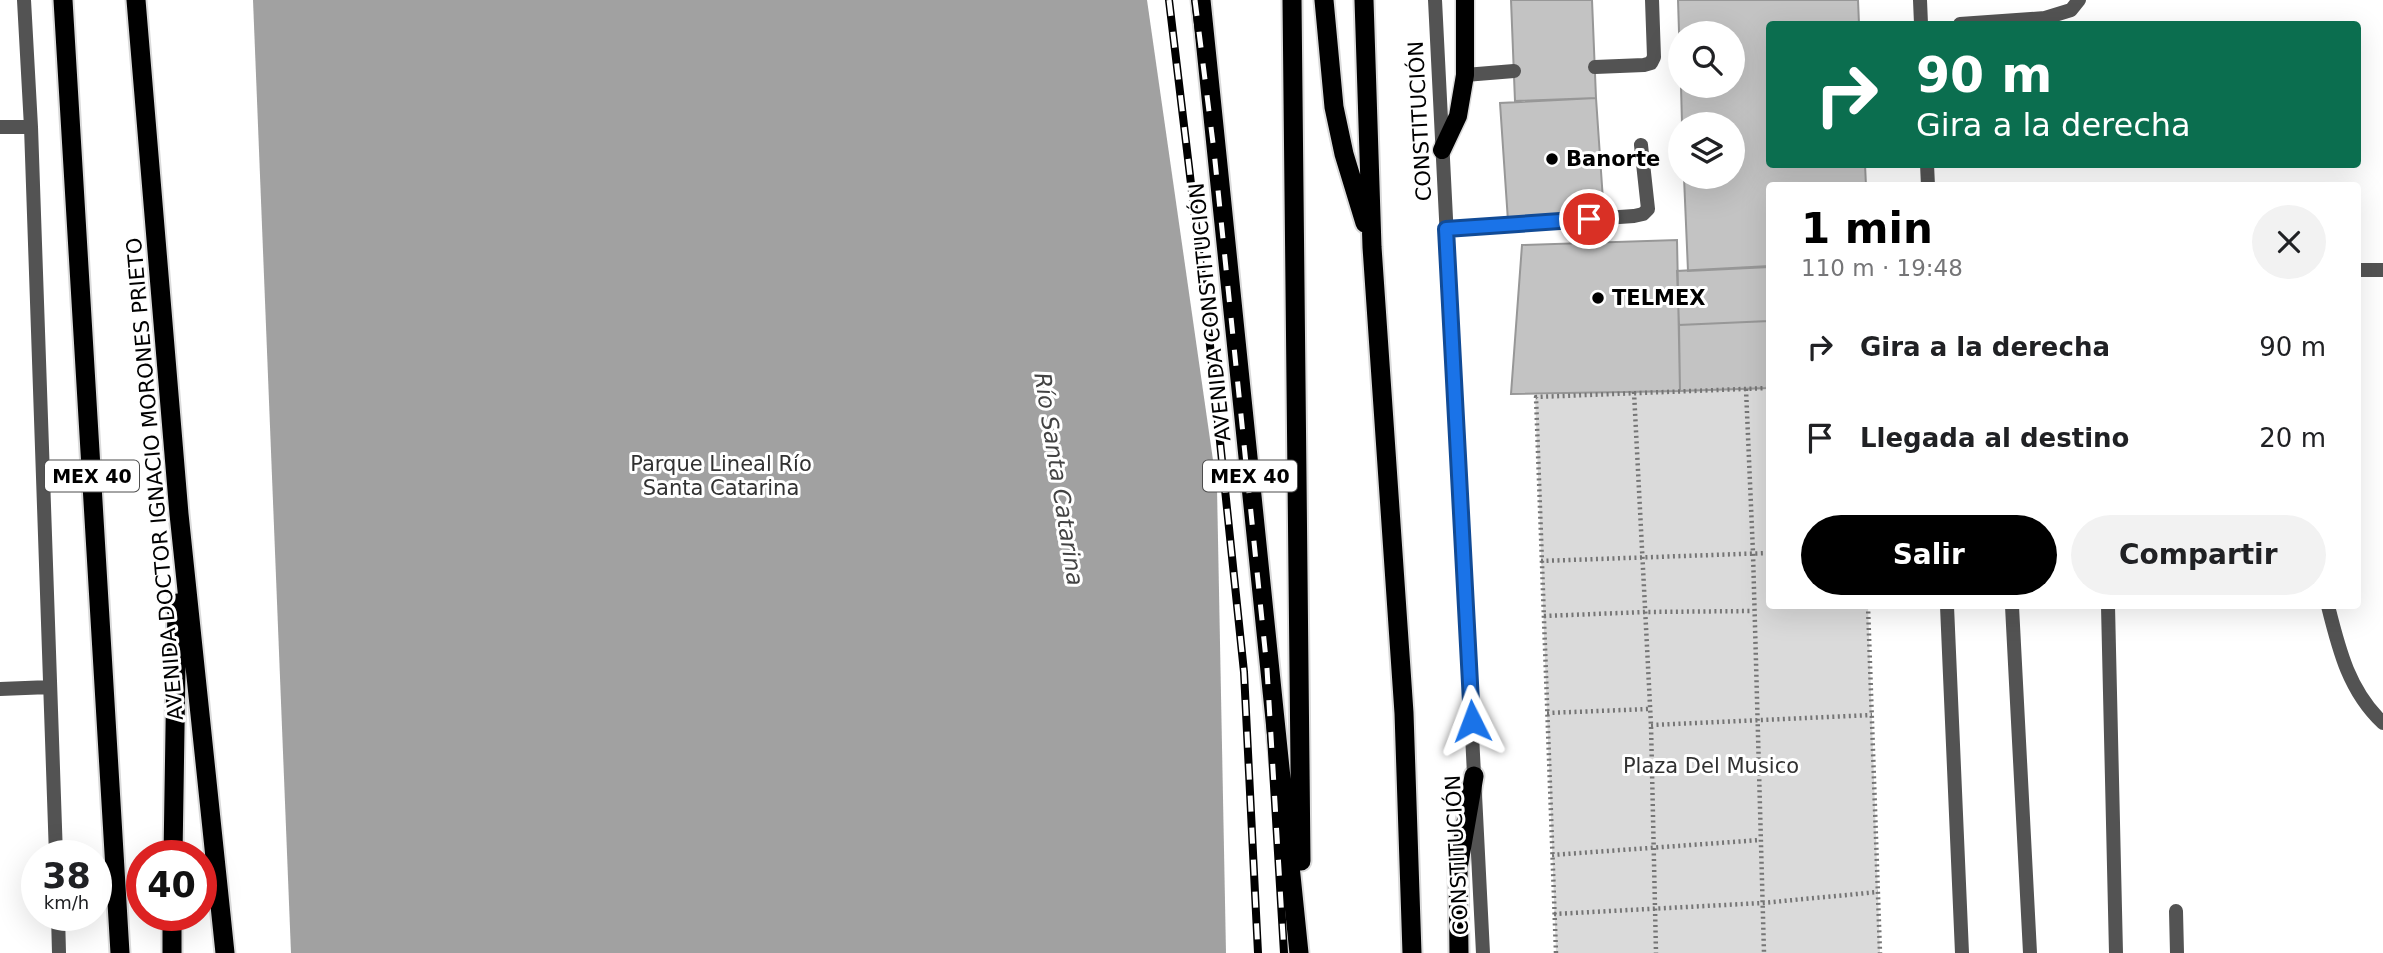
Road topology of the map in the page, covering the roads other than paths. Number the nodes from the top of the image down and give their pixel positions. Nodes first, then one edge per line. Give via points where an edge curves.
1 (24, 0) edge
2 (63, 0) edge
3 (136, 0) edge
4 (1292, 0) edge
5 (1324, 0) edge
6 (1364, 0) edge
7 (1436, 0) edge
8 (1465, 0) edge
9 (1652, 0) edge
10 (1920, 0) edge
11 (2079, 0) edge
12 (1202, 2) edge
13 (1921, 21) edge
14 (2002, 21) edge
15 (1595, 67) dead end
16 (1514, 71) dead end
17 (1465, 75) junction
18 (31, 127) junction
19 (0, 128) edge
20 (1641, 145) dead end
21 (1442, 150) junction
22 (1446, 229) junction
23 (1372, 247) junction
24 (2361, 270) edge
25 (2383, 270) edge
26 (179, 514) junction
27 (1947, 609) edge
28 (2012, 609) edge
29 (2108, 609) edge
30 (2329, 609) edge
31 (50, 687) junction
32 (0, 689) edge
33 (2383, 723) edge
34 (1474, 776) junction
35 (55, 840) edge
36 (173, 840) edge
37 (2176, 911) dead end
38 (58, 931) edge
39 (172, 931) edge
40 (59, 953) edge
41 (120, 953) edge
42 (172, 953) edge
43 (225, 953) edge
44 (1300, 953) edge
45 (1412, 953) edge
46 (1459, 953) edge
47 (1483, 953) edge
48 (1962, 953) edge
49 (2031, 953) edge
50 (2116, 953) edge
51 (2178, 953) edge

1 - 18 street
2 - 41 highway, MEX 40
3 - 26 highway, AVENIDA DOCTOR IGNACIO MORONES PRIETO
4 - 44 highway
5 - 23 highway via 1334,107
6 - 23 highway
7 - 21 street, CONSTITUCIÓN
8 - 17 main road
9 - 15 street via 1651,63
10 - 13 street
11 - 14 street via 2071,10 2045,18
12 - 44 highway, AVENIDA CONSTITUCIÓN / MEX 40
16 - 17 street
17 - 21 main road via 1458,116
18 - 19 street
18 - 31 street
20 - 22 street via 1648,209 1643,214
21 - 22 street, CONSTITUCIÓN
22 - 34 street, CONSTITUCIÓN
23 - 45 highway via 1404,713
24 - 25 street
26 - 36 highway
26 - 43 highway, AVENIDA DOCTOR IGNACIO MORONES PRIETO
27 - 48 street
28 - 49 street
29 - 50 street
30 - 33 street via 2351,682
31 - 32 street
31 - 35 street
34 - 46 highway via 1458,868
34 - 47 street, CONSTITUCIÓN
37 - 51 street
38 - 40 street
39 - 42 highway

